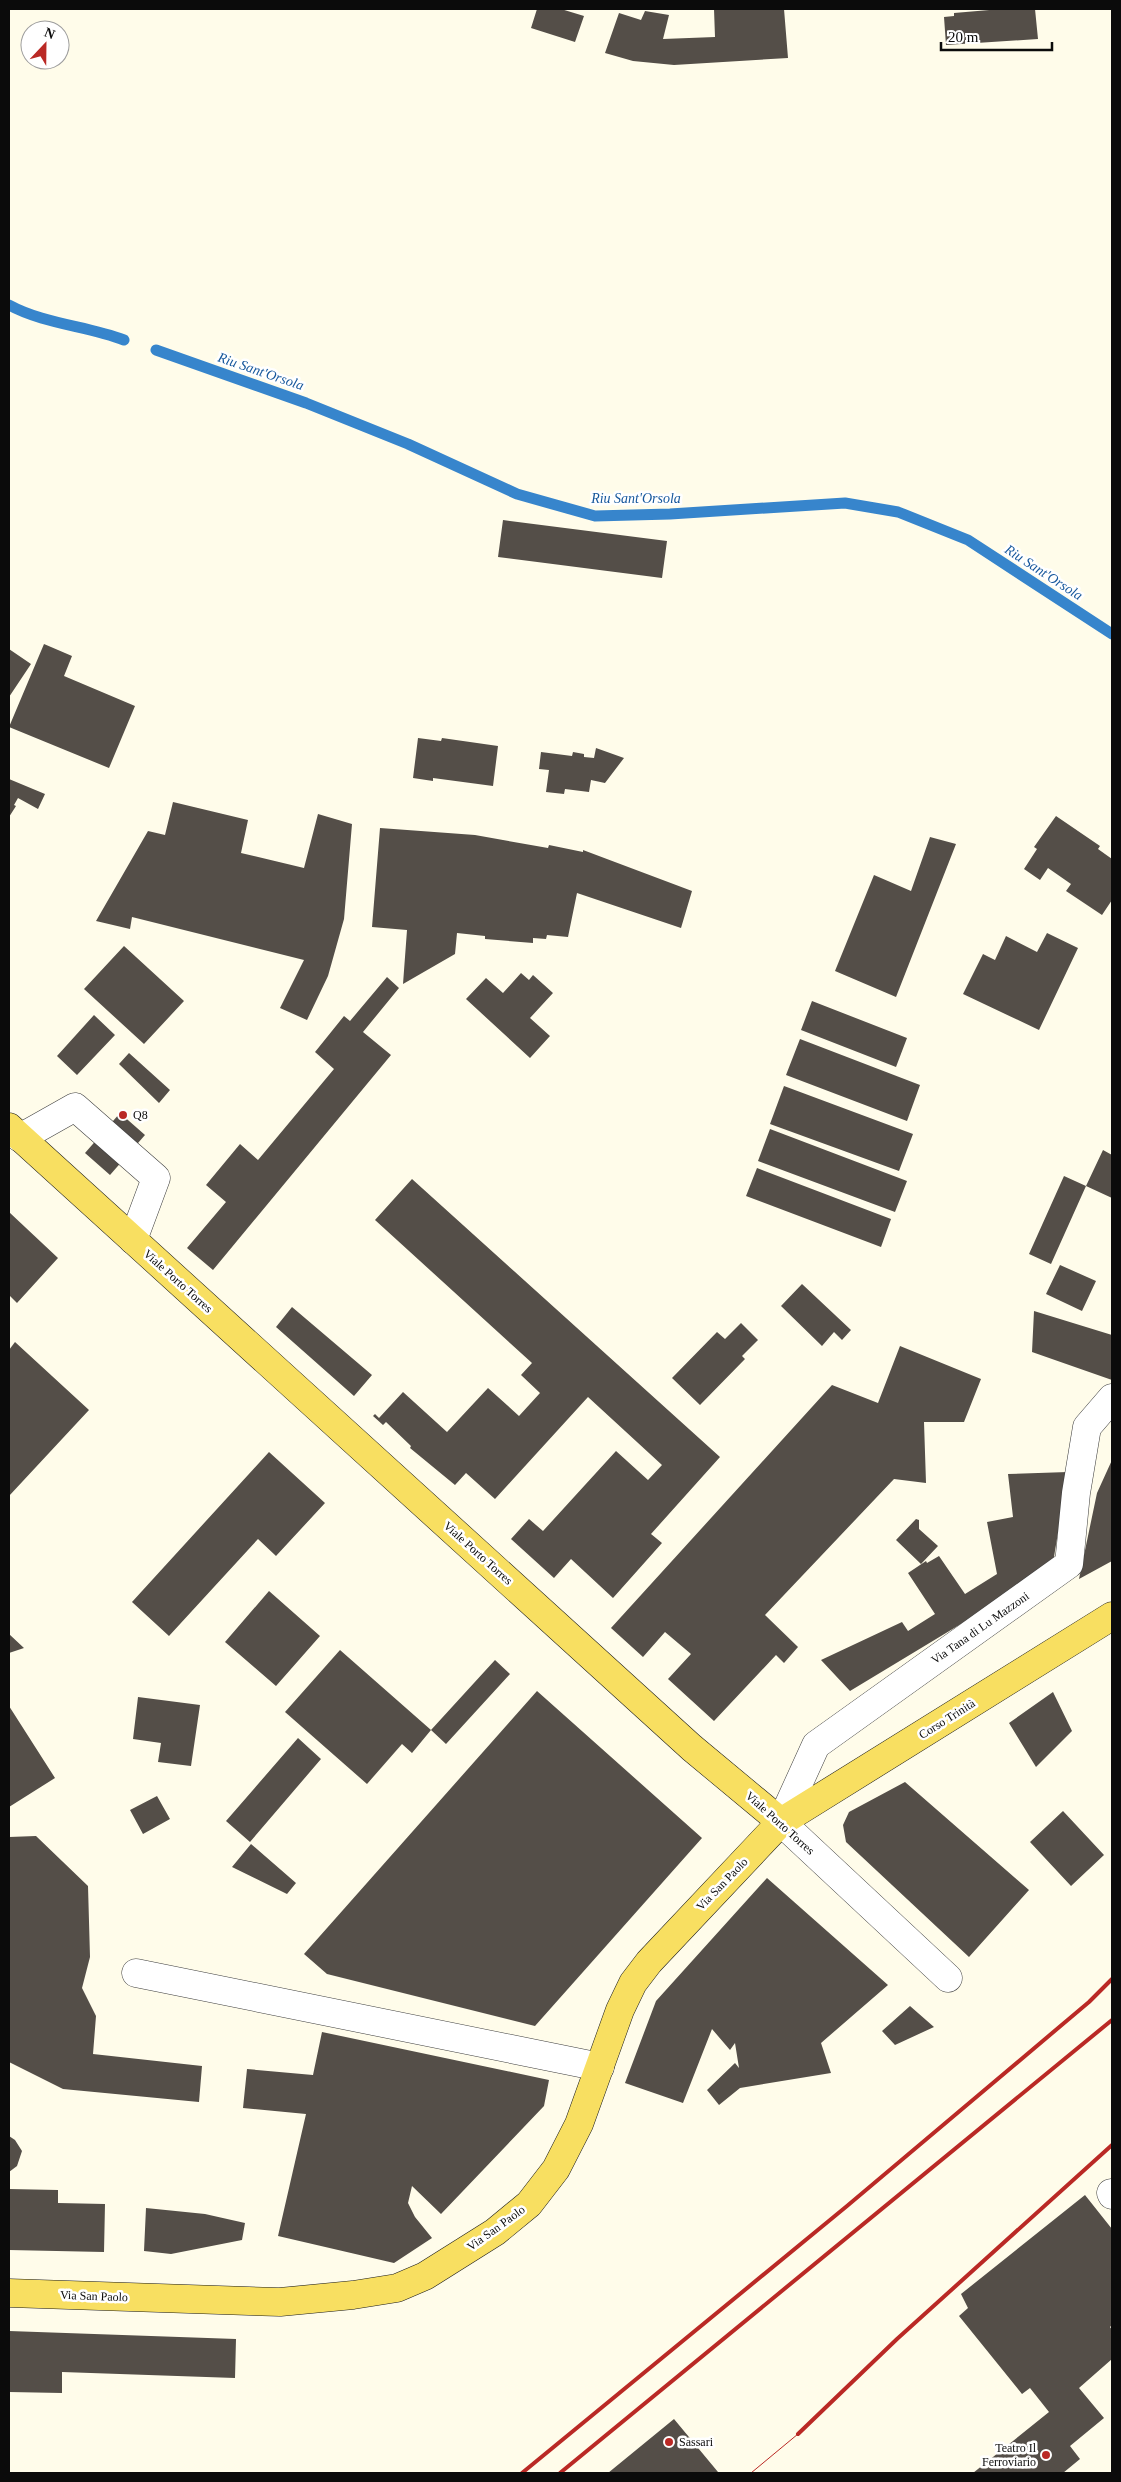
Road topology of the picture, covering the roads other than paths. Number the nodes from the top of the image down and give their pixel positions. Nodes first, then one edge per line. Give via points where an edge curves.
1 (15, 1133) edge
2 (133, 1240) junction
3 (1112, 1398) edge
4 (1112, 1616) edge
5 (781, 1822) junction
6 (136, 1973) dead end
7 (948, 1978) dead end
8 (600, 2067) junction
9 (9, 2293) edge

1 - 2 main road, Viale Porto Torres
1 - 2 street via 75,1107 156,1178
2 - 5 main road, Viale Porto Torres via 692,1748
3 - 5 street, Via Tana di Lu Mazzoni via 1087,1427 1069,1564 816,1745
4 - 5 main road, Corso Trinità
5 - 7 street, Viale Porto Torres
5 - 8 main road, Via San Paolo via 633,1983
6 - 8 street
8 - 9 main road, Via San Paolo via 579,2124 556,2169 529,2204 495,2232 449,2262 397,2288 280,2302

